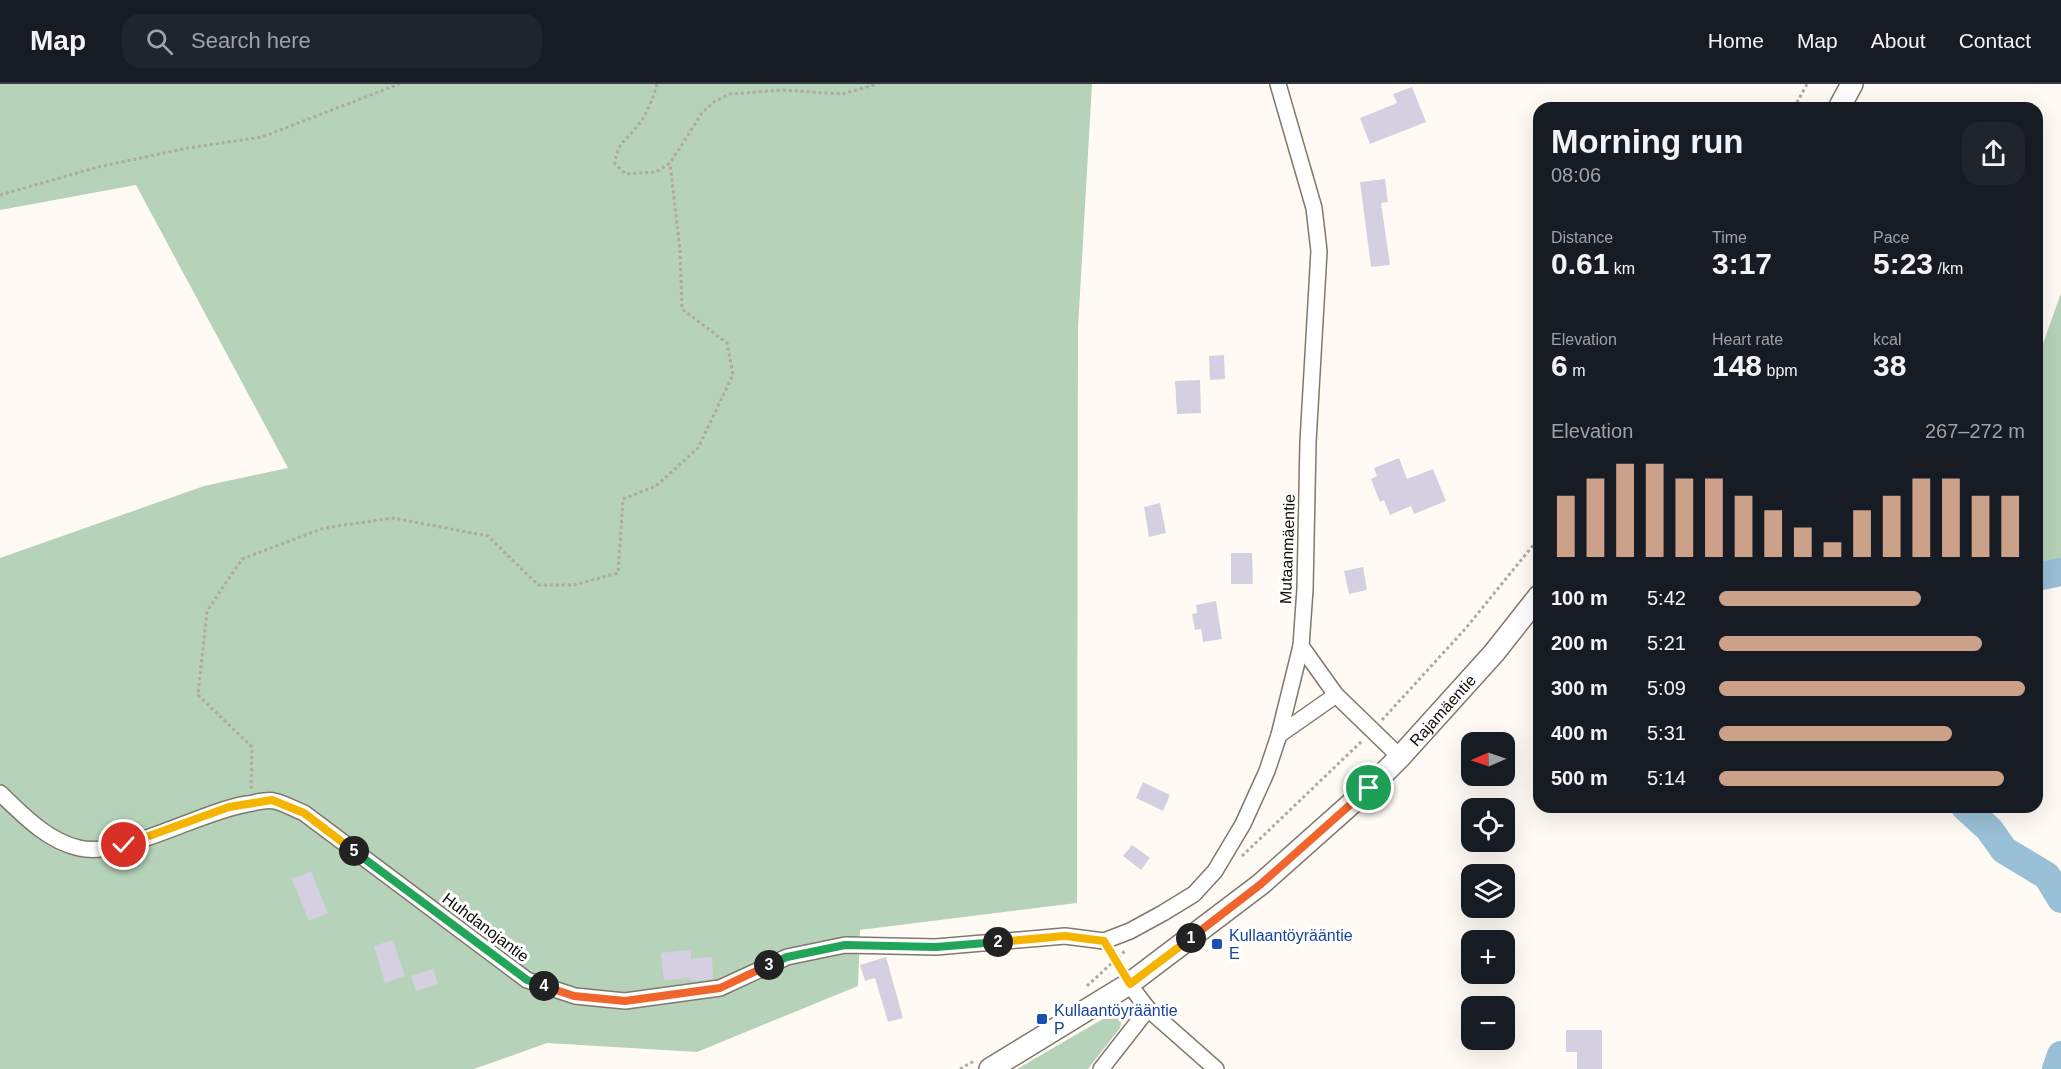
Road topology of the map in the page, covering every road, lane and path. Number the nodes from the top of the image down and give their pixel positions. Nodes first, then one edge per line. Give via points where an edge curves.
1 (399, 84) edge
2 (657, 84) edge
3 (877, 84) edge
4 (1278, 84) edge
5 (1807, 84) edge
6 (1852, 84) edge
7 (1797, 102) edge
8 (1842, 102) edge
9 (670, 163) junction
10 (0, 195) edge
11 (1533, 545) edge
12 (1533, 604) edge
13 (1300, 646) junction
14 (1336, 695) junction
15 (1373, 730) junction
16 (1279, 735) junction
17 (1400, 757) junction
18 (0, 793) edge
19 (251, 803) junction
20 (1241, 857) dead end
21 (1104, 941) junction
22 (1130, 945) dead end
23 (1115, 960) junction
24 (1130, 984) junction
25 (1081, 991) dead end
26 (1148, 1009) junction
27 (984, 1064) edge
28 (960, 1069) edge
29 (1101, 1069) edge
30 (1216, 1069) edge

1 - 10 path via 262,137 98,167
2 - 9 path via 637,127 616,151 615,164 626,174 638,174 656,172
3 - 9 path via 843,94 783,90 730,94 702,113
4 - 13 street, Mutaanmäentie via 1314,208 1319,251
5 - 7 path
6 - 8 main road
9 - 19 path via 682,309 727,343 733,375 698,448 656,486 623,499 618,573 574,585 538,585 488,536 393,518 324,528 242,559 207,611 198,695 252,747
11 - 15 path via 1466,628
12 - 17 main road, Rajamäentie
13 - 14 street
13 - 16 street, Mutaanmäentie
14 - 15 street
14 - 16 street
15 - 17 street
15 - 20 path
16 - 21 street, Mutaanmäentie via 1243,824 1215,871 1194,894 1130,931
17 - 24 main road, Rajamäentie via 1261,884
18 - 19 street, Huhdanojantie via 26,819 53,837 78,848 96,849 124,845 229,807
19 - 21 street, Huhdanojantie via 272,800 304,813 527,980 574,996 625,1001 720,988 787,957 845,945 936,947 1065,936
21 - 23 path
22 - 23 path
23 - 24 path
23 - 25 path
24 - 26 street
24 - 27 main road, Rajamäentie
26 - 29 street
26 - 30 street
27 - 28 path

